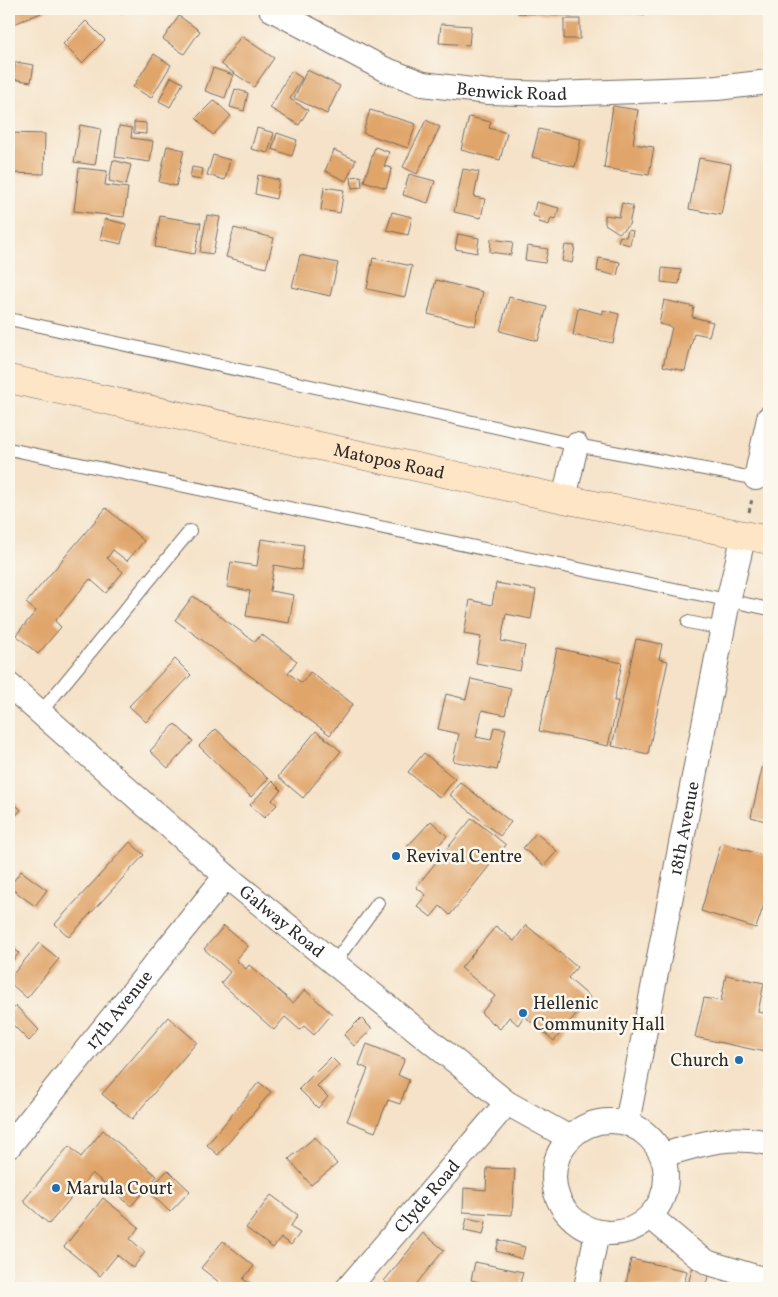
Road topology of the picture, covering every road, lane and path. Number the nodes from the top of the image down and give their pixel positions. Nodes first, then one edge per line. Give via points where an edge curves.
1 (271, 9) edge
2 (769, 82) edge
3 (9, 319) edge
4 (9, 380) edge
5 (769, 418) edge
6 (576, 445) junction
7 (9, 448) edge
8 (763, 480) edge
9 (564, 499) junction
10 (190, 531) dead end
11 (756, 537) edge
12 (728, 601) junction
13 (769, 609) edge
14 (688, 622) dead end
15 (722, 629) junction
16 (9, 685) edge
17 (40, 712) junction
18 (226, 876) junction
19 (378, 903) dead end
20 (334, 963) junction
21 (507, 1103) junction
22 (627, 1123) junction
23 (570, 1138) junction
24 (9, 1140) edge
25 (769, 1143) edge
26 (9, 1146) edge
27 (663, 1155) junction
28 (651, 1217) junction
29 (597, 1232) junction
30 (769, 1281) edge
31 (348, 1288) edge
32 (586, 1288) edge

1 - 2 street, Benwick Road via 384,69 423,84 488,92 556,94 717,88
3 - 6 lane
4 - 9 main road, Matopos Road
5 - 8 street
6 - 8 lane
6 - 9 street
7 - 12 lane
8 - 11 path
9 - 11 main road, Matopos Road
10 - 17 lane
11 - 12 street, 18th Avenue
12 - 13 lane
12 - 15 street, 18th Avenue
14 - 15 lane
15 - 22 street, 18th Avenue
16 - 17 street, Galway Road
17 - 18 street, Galway Road
18 - 20 street, Galway Road
18 - 24 street, 17th Avenue
18 - 26 street
19 - 20 lane
20 - 21 street, Galway Road
21 - 23 street, Galway Road
21 - 31 street, Clyde Road
22 - 23 street via 612,1120 596,1122
22 - 27 street via 642,1130
23 - 29 street via 560,1151 554,1168 554,1184 568,1215 581,1226
25 - 27 street via 712,1140
27 - 28 street via 667,1171 666,1188
28 - 29 street via 626,1232
28 - 30 street via 708,1263
29 - 32 street

